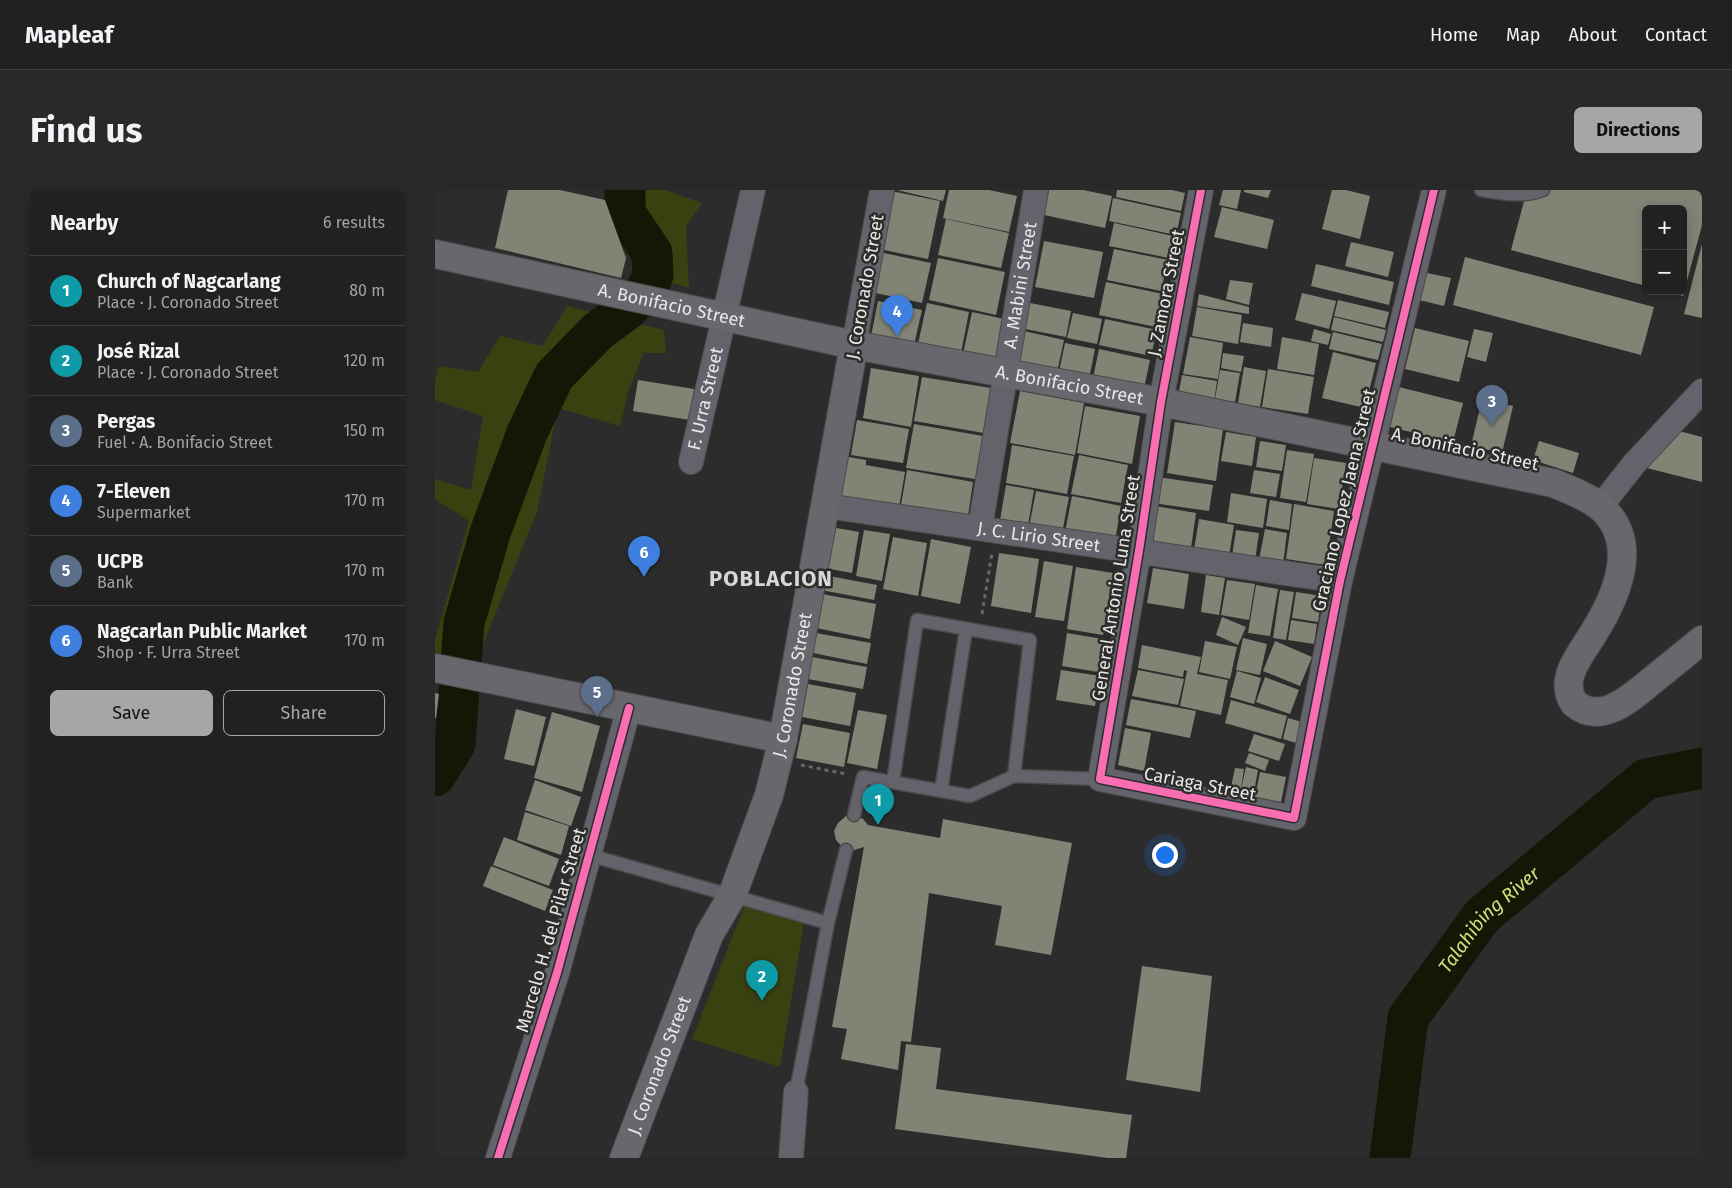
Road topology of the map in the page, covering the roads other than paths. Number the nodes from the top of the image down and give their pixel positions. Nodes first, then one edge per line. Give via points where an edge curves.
1 (753, 190) edge
2 (882, 190) edge
3 (1036, 190) edge
4 (1201, 190) edge
5 (1433, 190) edge
6 (1481, 190) edge
7 (1543, 190) edge
8 (435, 254) edge
9 (724, 318) junction
10 (854, 344) junction
11 (1007, 372) junction
12 (1702, 391) edge
13 (1161, 402) junction
14 (1371, 444) junction
15 (691, 462) dead end
16 (826, 506) junction
17 (1600, 507) junction
18 (988, 529) junction
19 (1139, 551) junction
20 (1340, 581) junction
21 (973, 630) junction
22 (1702, 640) edge
23 (435, 668) edge
24 (629, 708) junction
25 (781, 750) junction
26 (1014, 776) junction
27 (1100, 779) junction
28 (893, 782) junction
29 (941, 791) junction
30 (854, 815) dead end
31 (1294, 818) joint
32 (846, 850) dead end
33 (589, 855) junction
34 (732, 896) junction
35 (828, 922) junction
36 (796, 1092) joint
37 (498, 1158) edge
38 (624, 1158) edge
39 (791, 1158) edge

1 - 9 street, F. Urra Street
2 - 10 street, J. Coronado Street
3 - 11 street, A. Mabini Street
4 - 13 street, J. Zamora Street
5 - 14 street, Graciano Lopez Jaena Street
6 - 7 lane via 1509,194
8 - 9 main road, A. Bonifacio Street
9 - 10 main road, A. Bonifacio Street
9 - 15 street, F. Urra Street
10 - 11 main road, A. Bonifacio Street
10 - 16 main road, J. Coronado Street
11 - 13 main road, A. Bonifacio Street
11 - 18 street, A. Mabini Street
12 - 17 street via 1634,464
13 - 14 main road, A. Bonifacio Street
13 - 19 street, General Antonio Luna Street
14 - 17 main road, A. Bonifacio Street via 1553,483
14 - 20 street, Graciano Lopez Jaena Street
16 - 18 street, J. C. Lirio Street
16 - 25 main road, J. Coronado Street
17 - 22 main road, A. Bonifacio Street via 1614,524 1624,558 1609,605 1572,668 1569,688 1574,703 1591,712 1615,708
18 - 19 street, J. C. Lirio Street
19 - 20 street, J. C. Lirio Street
19 - 27 street, General Antonio Luna Street
20 - 31 street, Graciano Lopez Jaena Street
21 - 26 lane via 1030,640
21 - 28 lane via 917,620
21 - 29 lane
23 - 24 main road
24 - 25 main road
24 - 33 street, Marcelo H. del Pilar Street
25 - 34 main road, J. Coronado Street via 769,795
26 - 27 lane
26 - 29 lane via 970,796
27 - 31 street, Cariaga Street
28 - 29 lane
28 - 30 lane via 863,777
32 - 35 lane
33 - 34 lane
33 - 37 street, Marcelo H. del Pilar Street via 557,973
34 - 35 lane
34 - 38 main road, J. Coronado Street via 709,935
35 - 36 lane
36 - 39 street

